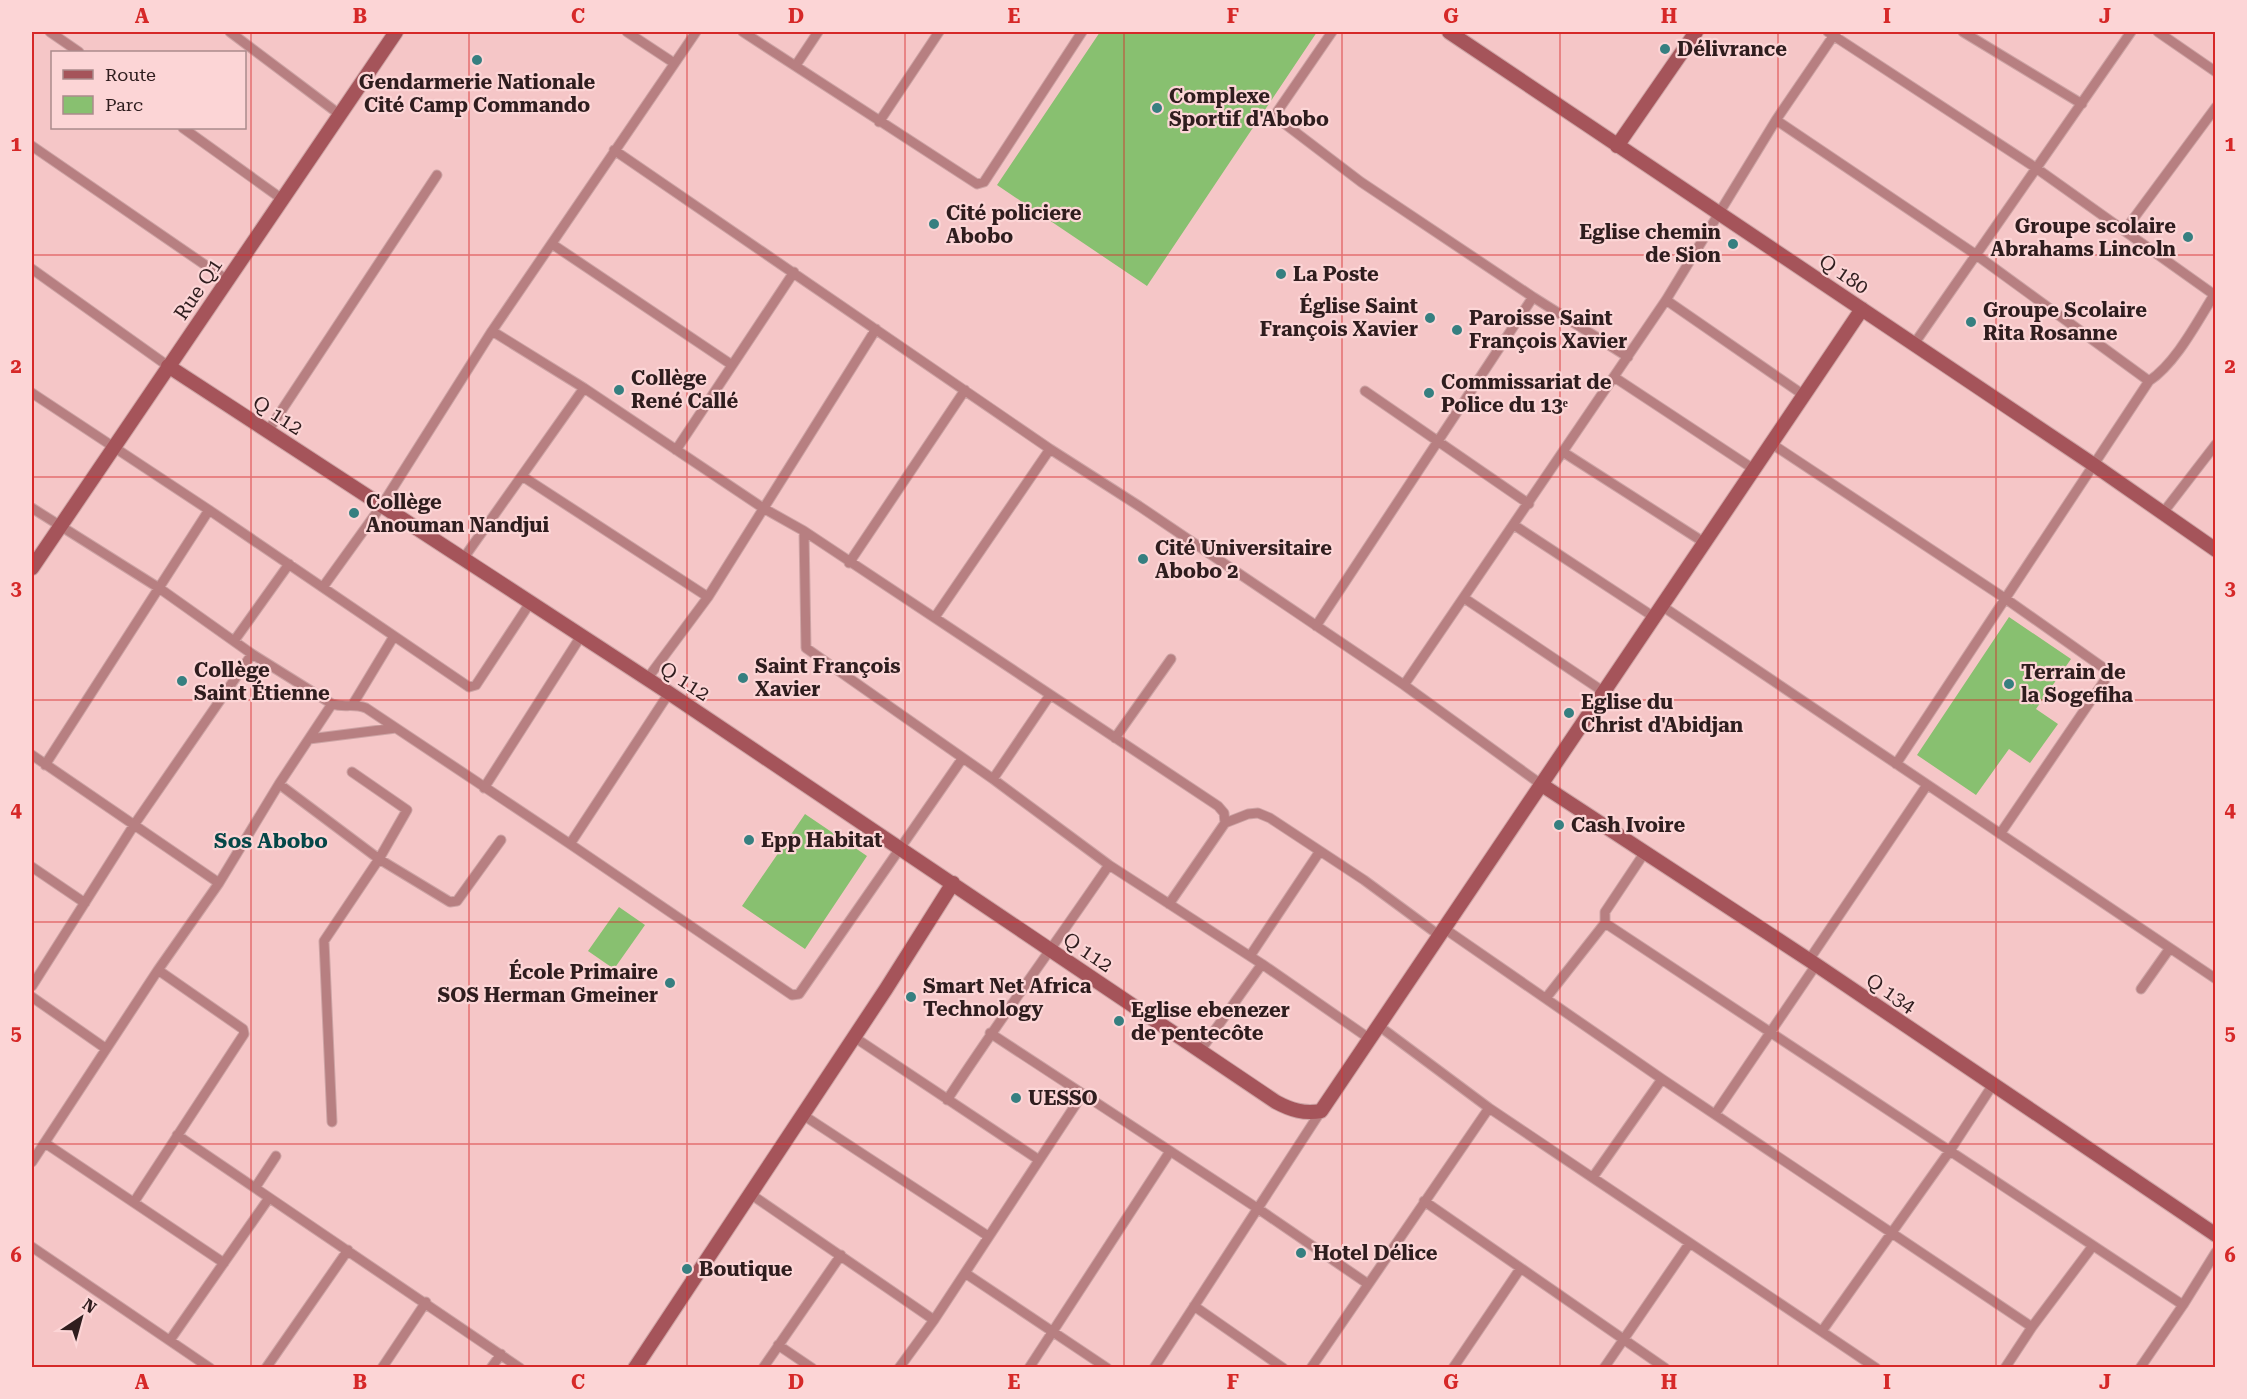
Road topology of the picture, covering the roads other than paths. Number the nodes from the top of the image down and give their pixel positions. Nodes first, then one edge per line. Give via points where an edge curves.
1 (50, 32) edge
2 (230, 32) edge
3 (396, 32) edge
4 (627, 32) edge
5 (696, 32) edge
6 (743, 32) edge
7 (818, 32) edge
8 (939, 32) edge
9 (1082, 32) edge
10 (1332, 32) edge
11 (1449, 32) edge
12 (1696, 32) edge
13 (1963, 32) edge
14 (2131, 32) edge
15 (2158, 32) edge
16 (1833, 33) edge
17 (78, 51) edge
18 (674, 63) junction
19 (796, 65) junction
20 (2216, 72) edge
21 (2082, 104) junction
22 (2216, 107) edge
23 (339, 114) junction
24 (1776, 120) junction
25 (879, 122) junction
26 (184, 129) edge
27 (32, 146) edge
28 (1617, 146) junction
29 (614, 150) junction
30 (2036, 168) junction
31 (437, 175) dead end
32 (282, 199) junction
33 (1719, 213) junction
34 (2125, 230) junction
35 (552, 244) junction
36 (1975, 254) junction
37 (32, 268) edge
38 (794, 272) junction
39 (227, 280) junction
40 (2215, 296) edge
41 (1533, 297) junction
42 (1666, 300) junction
43 (1862, 309) junction
44 (876, 329) junction
45 (492, 331) junction
46 (1914, 344) junction
47 (1628, 357) junction
48 (732, 365) junction
49 (168, 366) junction
50 (1614, 377) junction
51 (2150, 381) junction
52 (584, 388) junction
53 (966, 390) junction
54 (1365, 391) dead end
55 (32, 393) edge
56 (1805, 396) junction
57 (268, 431) junction
58 (1437, 439) junction
59 (1772, 444) junction
60 (2216, 444) edge
61 (113, 448) junction
62 (1050, 449) junction
63 (676, 450) junction
64 (1563, 452) junction
65 (2094, 465) junction
66 (1755, 470) junction
67 (522, 476) junction
68 (1529, 504) junction
69 (382, 505) junction
70 (32, 508) edge
71 (763, 508) junction
72 (209, 510) junction
73 (2162, 514) junction
74 (1514, 525) junction
75 (59, 527) junction
76 (804, 531) junction
77 (1705, 543) junction
78 (2216, 550) edge
79 (463, 559) junction
80 (849, 563) junction
81 (289, 564) junction
82 (32, 568) edge
83 (323, 587) junction
84 (159, 588) junction
85 (708, 597) junction
86 (1464, 598) junction
87 (2006, 600) junction
88 (530, 603) junction
89 (1658, 611) junction
90 (935, 617) junction
91 (1316, 626) junction
92 (394, 636) junction
93 (581, 636) junction
94 (234, 641) junction
95 (252, 654) junction
96 (1171, 659) dead end
97 (647, 679) junction
98 (1404, 685) junction
99 (1604, 692) junction
100 (669, 693) junction
101 (1050, 695) junction
102 (332, 704) junction
103 (353, 704) junction
104 (396, 728) junction
105 (1114, 738) junction
106 (309, 739) junction
107 (32, 755) edge
108 (962, 759) junction
109 (1896, 764) junction
110 (45, 765) junction
111 (352, 772) dead end
112 (993, 779) junction
113 (279, 784) junction
114 (1542, 785) junction
115 (1927, 785) junction
116 (484, 788) junction
117 (1225, 823) junction
118 (134, 825) junction
119 (2000, 834) junction
120 (501, 840) dead end
121 (570, 844) junction
122 (901, 848) junction
123 (1320, 851) junction
124 (1645, 852) junction
125 (379, 859) junction
126 (1109, 865) junction
127 (32, 867) edge
128 (219, 883) junction
129 (953, 883) junction
130 (85, 903) junction
131 (1170, 904) junction
132 (1605, 923) junction
133 (1443, 932) junction
134 (2170, 948) junction
135 (1051, 950) junction
136 (1250, 956) junction
137 (1813, 962) junction
138 (1262, 964) junction
139 (158, 970) junction
140 (2216, 979) edge
141 (32, 986) edge
142 (2141, 989) dead end
143 (32, 997) edge
144 (1546, 998) junction
145 (1379, 1026) junction
146 (990, 1033) junction
147 (1769, 1033) junction
148 (854, 1037) junction
149 (1370, 1039) junction
150 (105, 1048) junction
151 (1200, 1051) junction
152 (1662, 1079) junction
153 (1992, 1086) junction
154 (1082, 1095) junction
155 (947, 1100) junction
156 (1489, 1108) junction
157 (1321, 1111) junction
158 (1715, 1114) junction
159 (803, 1115) junction
160 (332, 1122) dead end
161 (177, 1135) junction
162 (45, 1143) junction
163 (1949, 1152) junction
164 (1170, 1153) junction
165 (276, 1156) dead end
166 (1039, 1160) junction
167 (32, 1162) edge
168 (1593, 1177) junction
169 (255, 1188) junction
170 (749, 1193) junction
171 (269, 1198) junction
172 (1424, 1201) junction
173 (134, 1202) junction
174 (1257, 1208) junction
175 (1891, 1231) junction
176 (2216, 1235) edge
177 (988, 1236) junction
178 (1689, 1244) junction
179 (32, 1247) edge
180 (2092, 1247) junction
181 (348, 1250) junction
182 (2216, 1252) edge
183 (841, 1255) junction
184 (224, 1263) junction
185 (1521, 1269) junction
186 (965, 1273) junction
187 (1368, 1284) junction
188 (426, 1302) junction
189 (2183, 1305) junction
190 (1194, 1306) junction
191 (934, 1320) junction
192 (2032, 1327) junction
193 (1822, 1331) junction
194 (1052, 1332) junction
195 (1623, 1339) junction
196 (170, 1340) junction
197 (778, 1345) junction
198 (501, 1353) junction
199 (1866, 1365) edge
200 (210, 1368) edge
201 (266, 1368) edge
202 (382, 1368) edge
203 (491, 1368) edge
204 (520, 1368) edge
205 (635, 1368) edge
206 (763, 1368) edge
207 (812, 1368) edge
208 (899, 1368) edge
209 (1029, 1368) edge
210 (1107, 1368) edge
211 (1154, 1368) edge
212 (1283, 1368) edge
213 (1311, 1368) edge
214 (1454, 1368) edge
215 (1604, 1368) edge
216 (1665, 1368) edge
217 (1876, 1368) edge
218 (2005, 1368) edge
219 (2140, 1368) edge

1 - 17 street
2 - 23 street
3 - 23 street, Rue Q1
4 - 18 street
5 - 18 street
6 - 19 street
7 - 19 street
8 - 25 street
9 - 25 street via 981,184
10 - 41 street via 1277,112 1277,118 1360,182
11 - 28 street, Q 180
12 - 28 street
13 - 21 street
14 - 21 street
15 - 20 street
16 - 24 street
16 - 30 street
18 - 29 street
19 - 25 street
21 - 30 street
22 - 34 street
23 - 32 street, Rue Q1
24 - 33 street
24 - 36 street
26 - 32 street
27 - 39 street
28 - 33 street, Q 180
29 - 35 street
29 - 38 street
30 - 34 street
30 - 36 street
31 - 57 street
32 - 39 street, Rue Q1
33 - 42 street
33 - 43 street, Q 180
34 - 40 street
35 - 45 street
35 - 48 street
36 - 46 street
36 - 51 street
37 - 49 street, Q 112
38 - 44 street
38 - 48 street
39 - 49 street, Rue Q1
40 - 51 street via 2160,374
41 - 47 street
41 - 58 street
42 - 47 street
42 - 56 street
43 - 46 street, Q 180
43 - 56 street
44 - 53 street
44 - 71 street
45 - 52 street
45 - 69 street
46 - 65 street, Q 180
47 - 50 street
48 - 63 street
49 - 57 street, Q 112
49 - 61 street, Rue Q1
50 - 64 street
50 - 66 street
51 - 65 street
52 - 63 street
52 - 67 street
53 - 62 street
53 - 80 street
54 - 58 street
55 - 61 street
56 - 59 street
57 - 69 street, Q 112
58 - 68 street
58 - 91 street
59 - 66 street
59 - 87 street
60 - 73 street
61 - 72 street
61 - 75 street, Rue Q1
62 - 90 street
62 - 91 street
63 - 71 street
64 - 68 street
64 - 77 street
65 - 73 street, Q 180
65 - 87 street
66 - 77 street
67 - 79 street
67 - 85 street
68 - 74 street
69 - 79 street, Q 112
69 - 83 street
70 - 75 street
71 - 76 street
71 - 85 street
72 - 81 street
72 - 84 street
73 - 78 street, Q 180
74 - 86 street
74 - 89 street
75 - 82 street, Rue Q1
75 - 84 street
76 - 80 street
76 - 108 street via 806,648
77 - 89 street
79 - 88 street, Q 112
80 - 90 street
81 - 83 street
81 - 94 street
83 - 92 street
84 - 94 street
84 - 110 street
85 - 97 street
86 - 98 street
86 - 99 street
87 - 109 street
87 - 119 street via 2109,674
88 - 92 street via 472,687
88 - 93 street, Q 112
89 - 99 street
89 - 109 street
90 - 101 street
91 - 98 street
92 - 103 street
93 - 97 street, Q 112
93 - 116 street
94 - 95 street
95 - 102 street
95 - 118 street
96 - 105 street
97 - 100 street, Q 112
98 - 114 street
99 - 114 street
100 - 121 street
100 - 122 street, Q 112
101 - 105 street
101 - 112 street
102 - 103 street
102 - 106 street
103 - 104 street
104 - 106 street
104 - 116 street
105 - 117 street via 1218,806
106 - 113 street
107 - 110 street
108 - 112 street
108 - 122 street
109 - 115 street
110 - 118 street
111 - 125 street via 407,810
112 - 126 street
113 - 125 street
113 - 128 street
114 - 124 street, Q 134
114 - 133 street
115 - 119 street
115 - 137 street
116 - 121 street
117 - 123 street via 1258,813
117 - 131 street
118 - 128 street
118 - 130 street
119 - 134 street
120 - 125 street via 457,901 450,902
121 - 122 street via 795,996
122 - 129 street, Q 112
123 - 133 street
123 - 136 street
124 - 132 street via 1605,912
124 - 137 street, Q 134
125 - 160 street via 324,941
126 - 131 street
126 - 135 street
127 - 130 street
128 - 139 street
129 - 135 street, Q 112
129 - 148 street
130 - 141 street
131 - 136 street
132 - 144 street
132 - 147 street
133 - 144 street
133 - 145 street
134 - 140 street
134 - 142 street
135 - 146 street
135 - 151 street, Q 112
136 - 138 street
137 - 147 street
137 - 153 street, Q 134
138 - 149 street
138 - 151 street
139 - 150 street
139 - 161 street via 243,1029 244,1034
143 - 150 street
144 - 152 street
145 - 149 street
145 - 156 street
146 - 154 street
146 - 155 street
147 - 158 street
147 - 163 street
148 - 155 street
148 - 159 street
149 - 157 street
150 - 162 street
151 - 157 street, Q 112 via 1287,1108
152 - 158 street
152 - 168 street
153 - 163 street
153 - 176 street, Q 134
154 - 164 street
154 - 166 street
155 - 166 street
156 - 168 street
156 - 172 street
157 - 174 street
158 - 175 street
159 - 170 street
159 - 177 street
161 - 169 street
161 - 173 street
162 - 167 street
162 - 173 street
163 - 175 street
163 - 180 street
164 - 174 street
164 - 194 street
165 - 169 street
166 - 177 street
168 - 178 street
169 - 171 street
170 - 183 street
170 - 205 street
171 - 181 street
171 - 184 street
172 - 185 street
172 - 187 street
173 - 184 street
174 - 187 street
174 - 190 street
175 - 192 street
175 - 193 street
177 - 186 street
178 - 193 street
178 - 195 street
179 - 196 street
180 - 189 street
180 - 192 street
181 - 188 street
181 - 201 street
182 - 189 street
183 - 191 street
183 - 197 street
184 - 196 street
185 - 195 street
185 - 214 street
186 - 191 street
186 - 194 street
187 - 213 street
188 - 198 street
188 - 202 street
189 - 219 street
190 - 211 street
190 - 212 street
191 - 208 street
192 - 218 street
193 - 199 street
194 - 209 street
194 - 210 street
195 - 215 street
195 - 216 street
196 - 200 street
197 - 206 street
197 - 207 street
198 - 203 street
198 - 204 street
199 - 217 street

